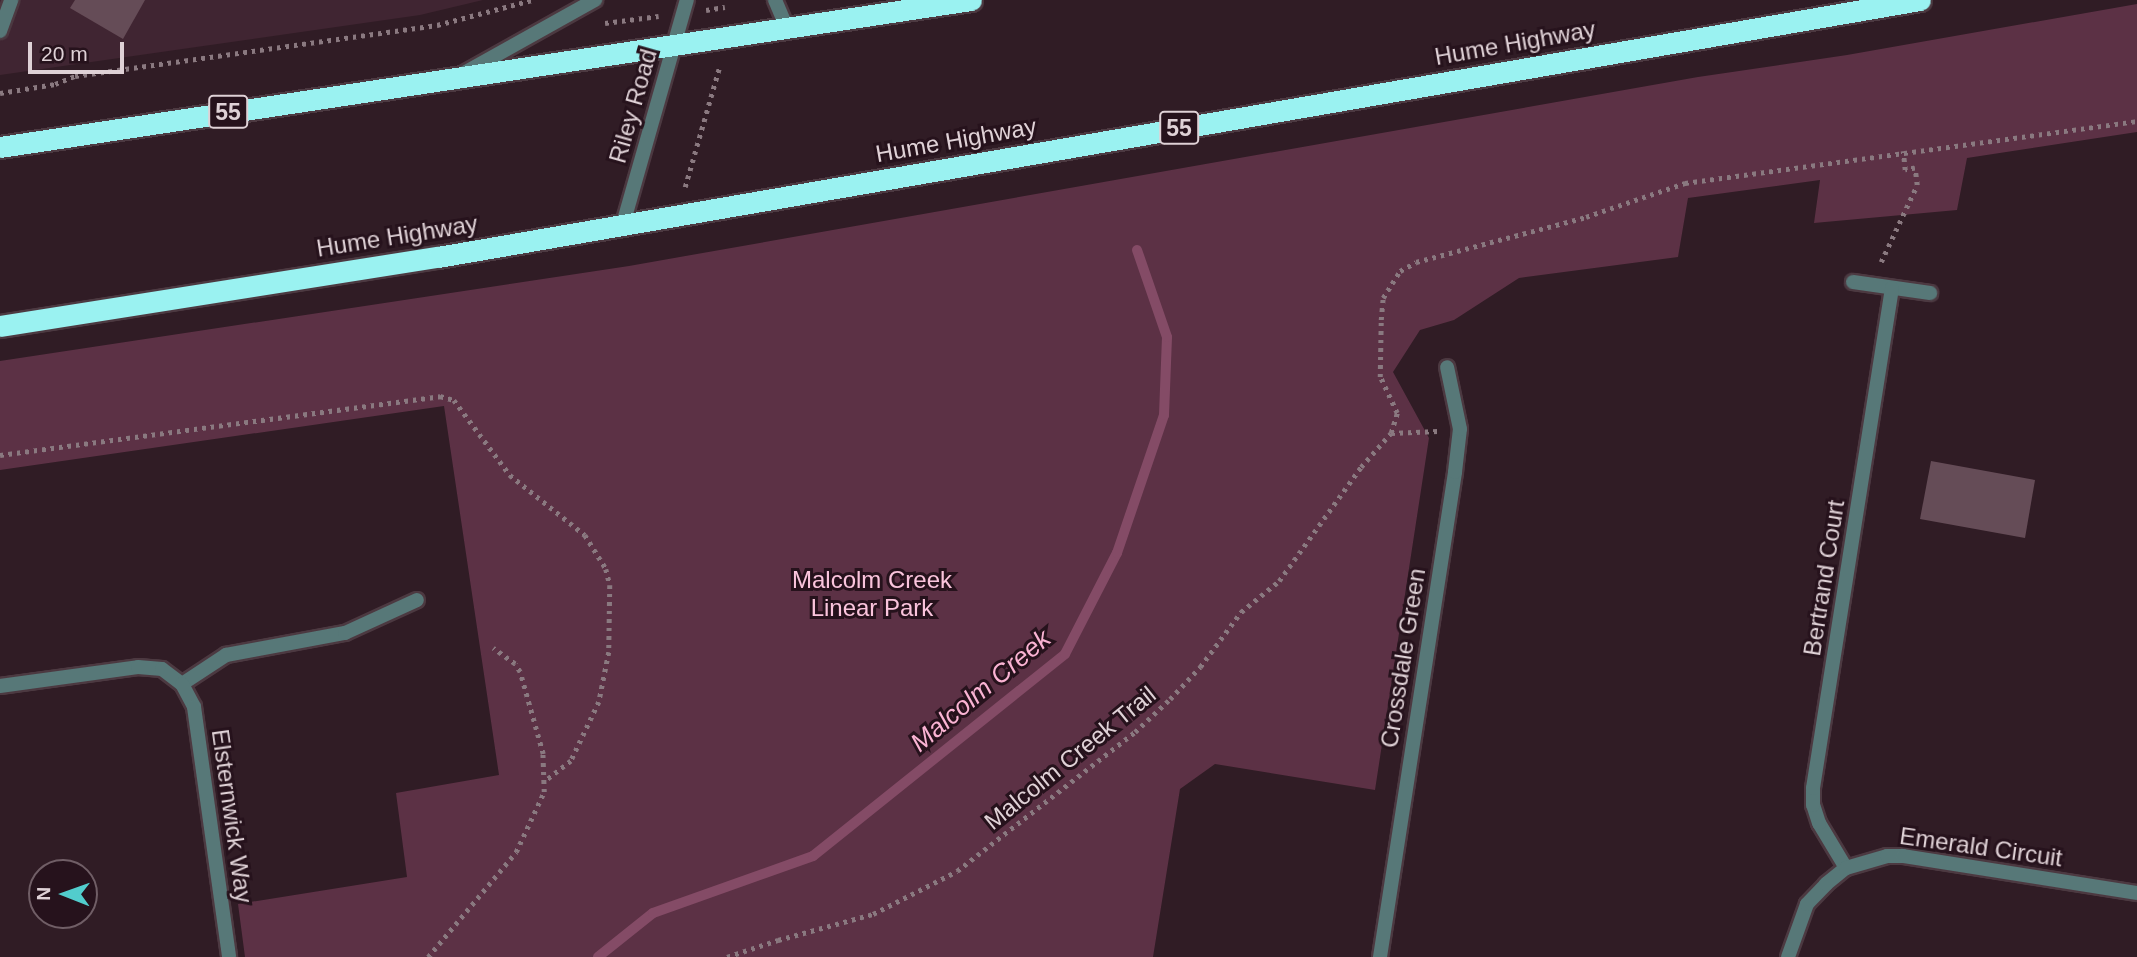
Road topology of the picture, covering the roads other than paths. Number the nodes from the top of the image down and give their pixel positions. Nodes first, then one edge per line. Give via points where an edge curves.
1 (11, 0) edge
2 (595, 0) edge
3 (687, 0) edge
4 (775, 0) edge
5 (971, 0) edge
6 (1920, 0) edge
7 (787, 28) junction
8 (0, 31) edge
9 (674, 45) junction
10 (455, 78) junction
11 (0, 147) edge
12 (624, 224) junction
13 (1853, 282) dead end
14 (1892, 288) junction
15 (1930, 293) dead end
16 (0, 326) edge
17 (1447, 367) dead end
18 (418, 600) dead end
19 (181, 684) junction
20 (0, 687) edge
21 (1846, 868) junction
22 (2137, 893) edge
23 (229, 957) edge
24 (1380, 957) edge
25 (1788, 957) edge

1 - 8 street
2 - 10 street
3 - 9 street, Riley Road
4 - 7 street
5 - 7 highway, 55
6 - 12 highway, Hume Highway / 55
7 - 9 highway, 55
9 - 10 highway, 55
9 - 12 street, Riley Road
10 - 11 highway, 55
12 - 16 highway, Hume Highway / 55
13 - 14 street
14 - 15 street
14 - 21 street, Bertrand Court via 1814,788 1819,823
17 - 24 street, Crossdale Green via 1460,429
18 - 19 street via 345,633 226,655
19 - 20 street via 162,669 138,667
19 - 23 street, Elsternwick Way via 194,707
21 - 22 street, Emerald Circuit via 1869,859 1903,856
21 - 25 street, Emerald Circuit via 1807,904

